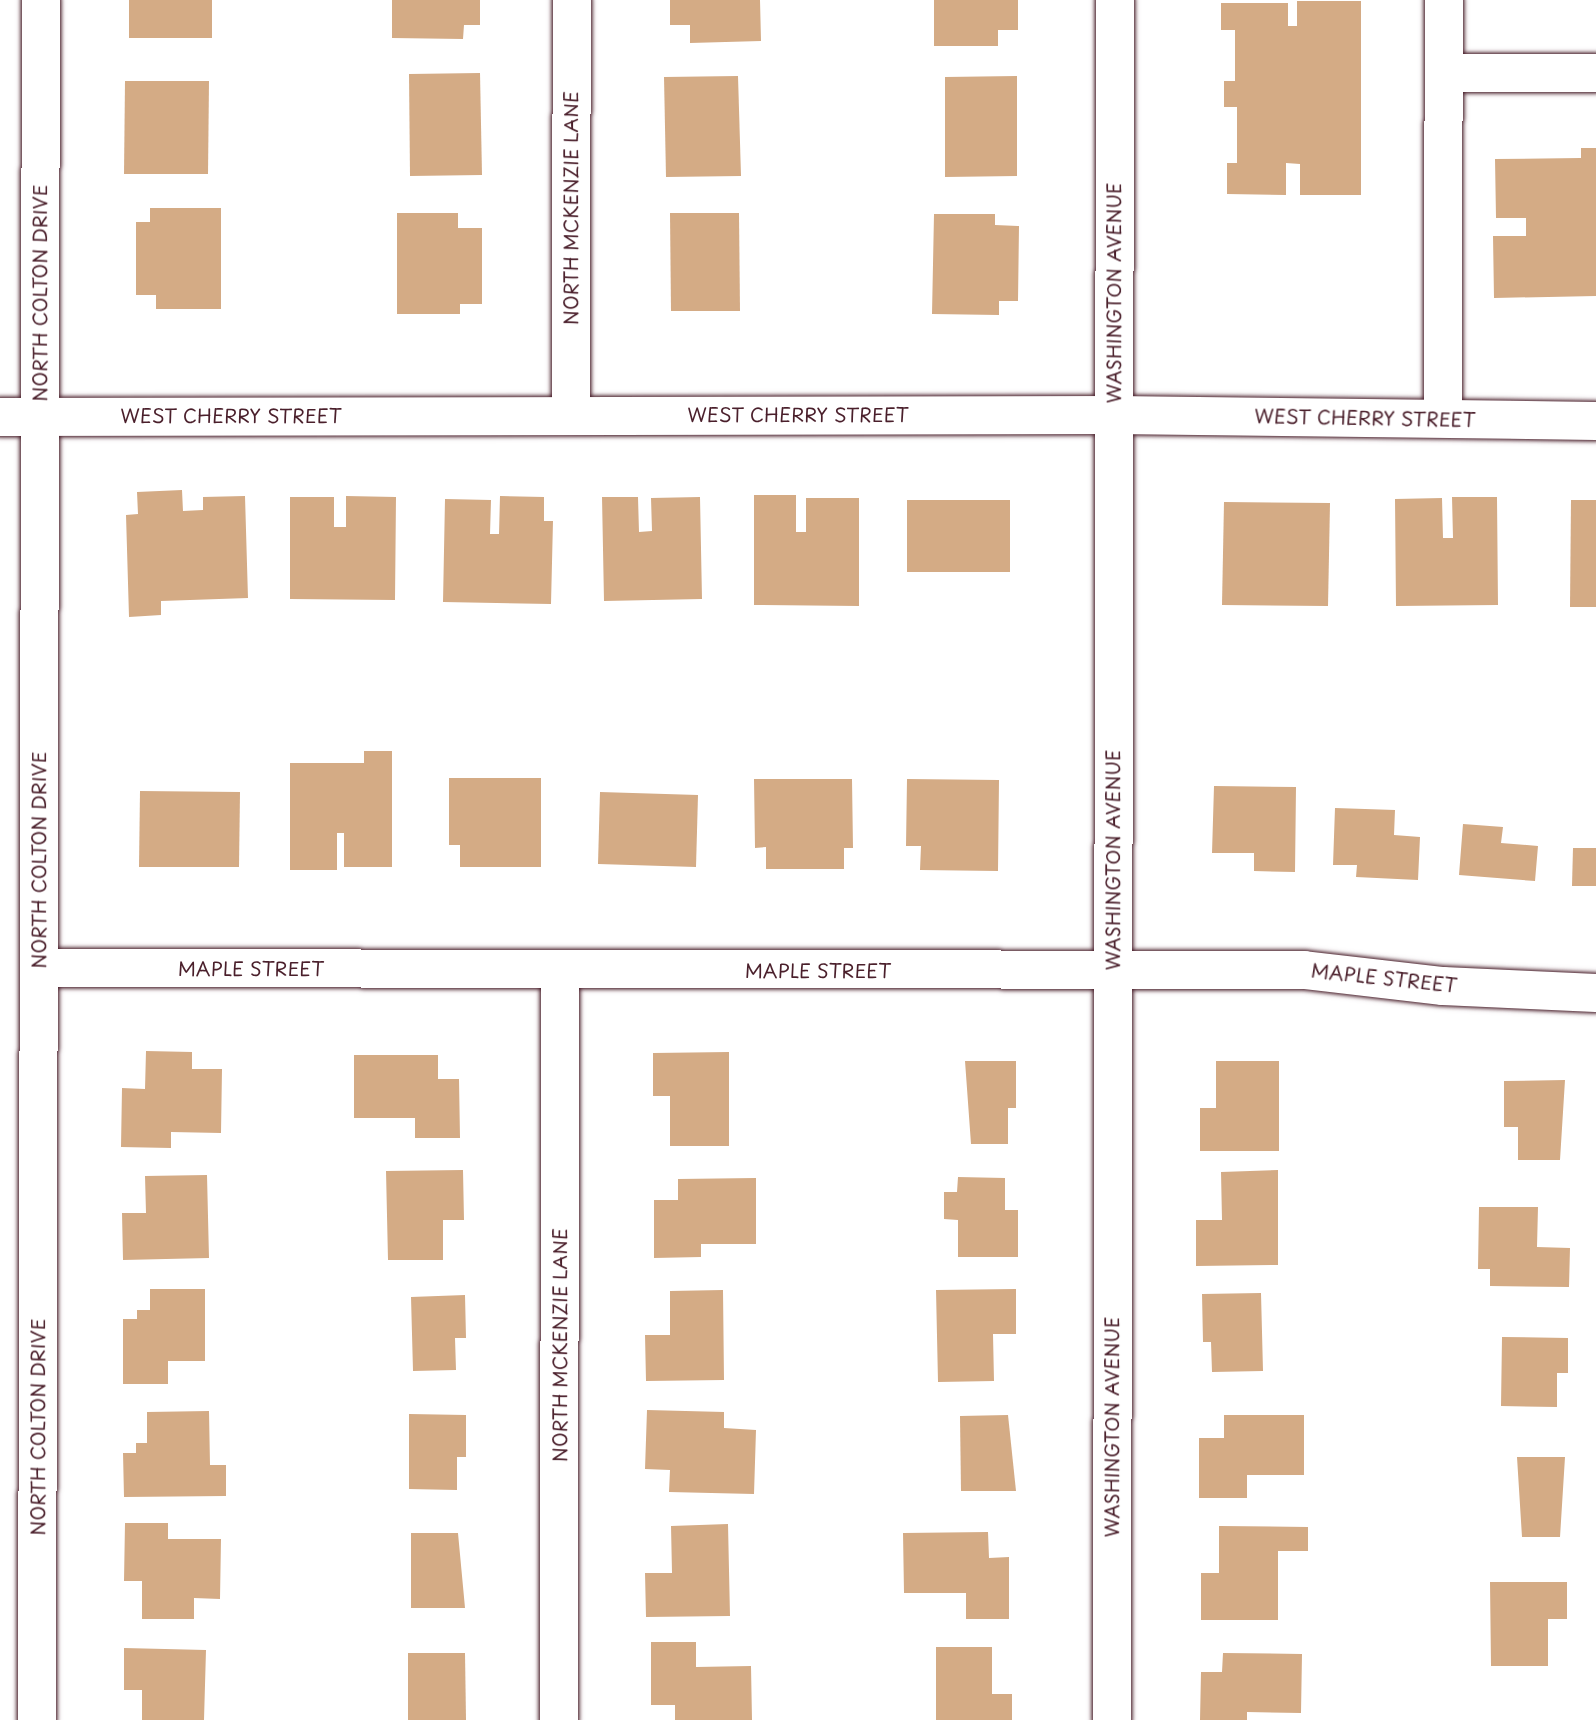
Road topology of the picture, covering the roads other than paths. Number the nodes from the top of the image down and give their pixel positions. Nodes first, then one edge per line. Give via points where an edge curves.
1 (41, 0) edge
2 (572, 0) edge
3 (1115, 0) edge
4 (1444, 0) edge
5 (1596, 73) edge
6 (1444, 74) junction
7 (571, 415) junction
8 (1114, 415) junction
9 (0, 417) edge
10 (40, 417) junction
11 (1443, 418) junction
12 (1596, 421) edge
13 (39, 968) junction
14 (1113, 970) junction
15 (560, 971) junction
16 (1596, 993) edge
17 (37, 1720) edge
18 (559, 1720) edge
19 (1112, 1720) edge

1 - 10 street, NORTH COLTON DRIVE
2 - 7 street, NORTH MCKENZIE LANE
3 - 8 street, WASHINGTON AVENUE
4 - 6 street
5 - 6 street
6 - 11 street
7 - 8 street, WEST CHERRY STREET
7 - 10 street, WEST CHERRY STREET
8 - 11 street, WEST CHERRY STREET
8 - 14 street, WASHINGTON AVENUE
9 - 10 street, WEST CHERRY STREET
10 - 13 street, NORTH COLTON DRIVE
11 - 12 street, WEST CHERRY STREET
13 - 15 street, MAPLE STREET
13 - 17 street, NORTH COLTON DRIVE
14 - 15 street, MAPLE STREET
14 - 16 street, MAPLE STREET via 1304,970 1443,986
14 - 19 street, WASHINGTON AVENUE
15 - 18 street, NORTH MCKENZIE LANE

